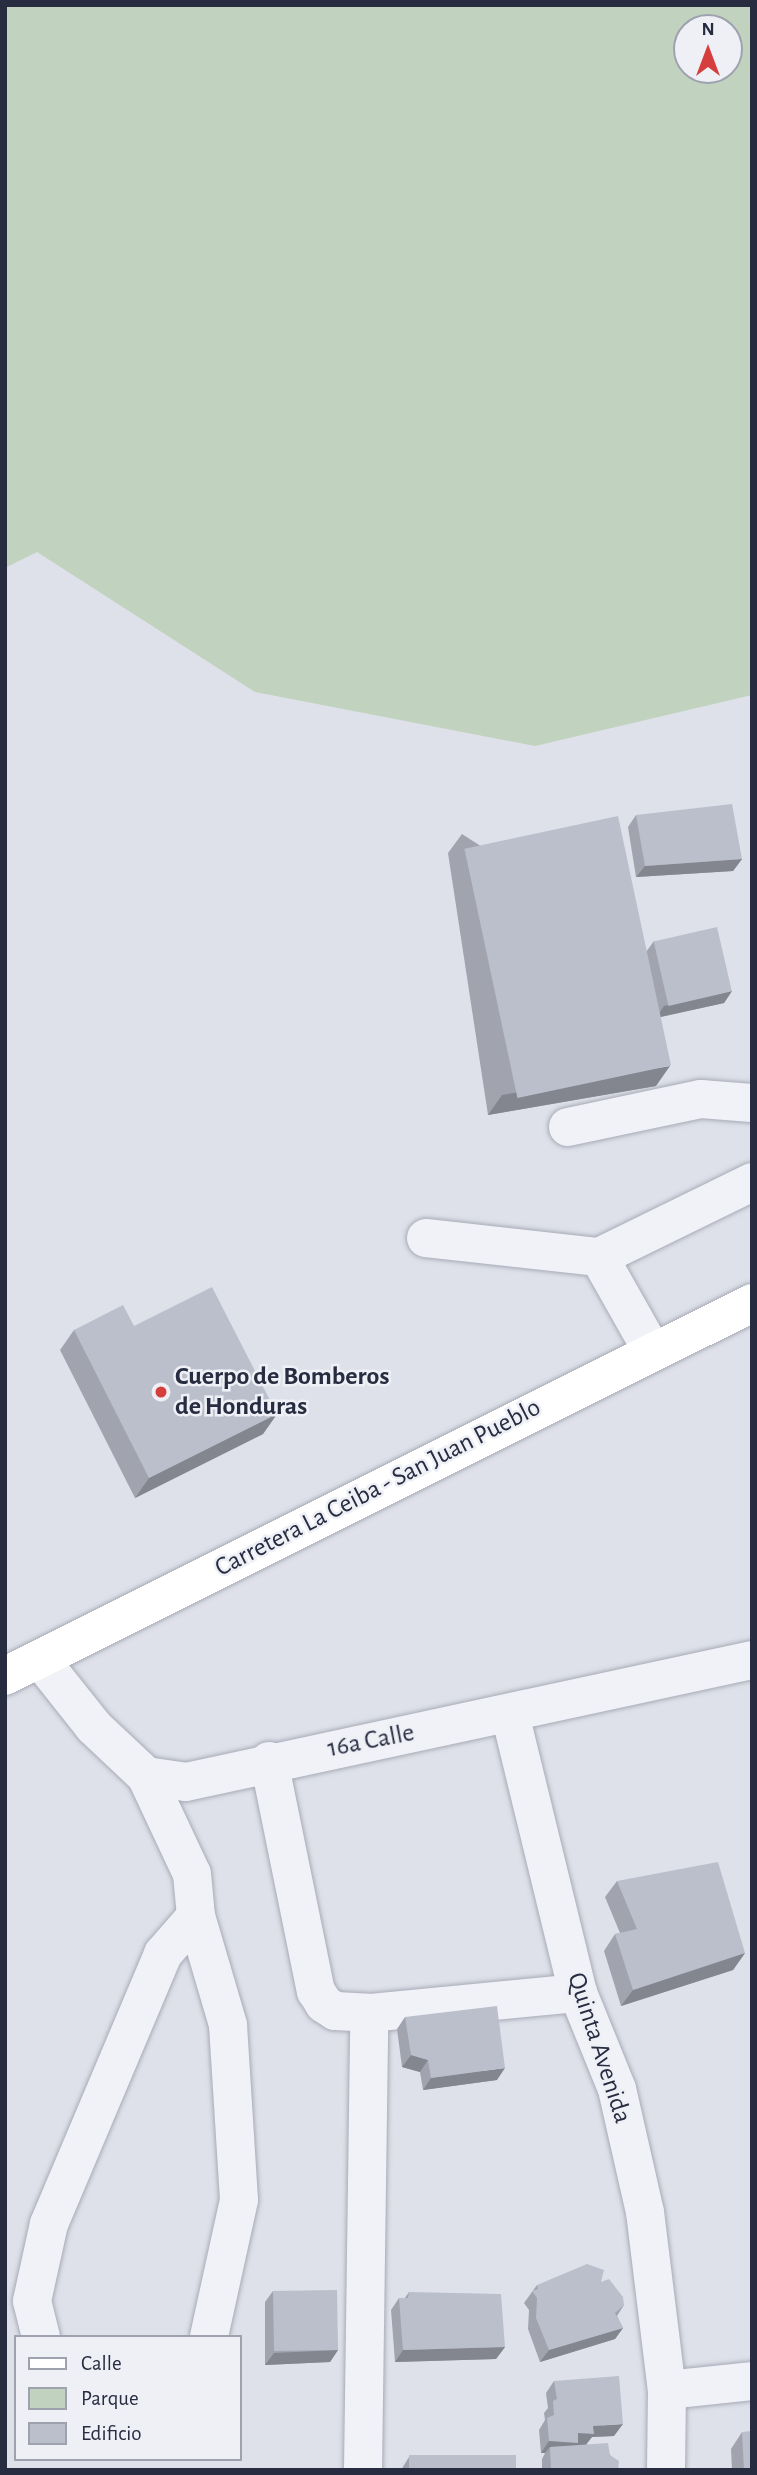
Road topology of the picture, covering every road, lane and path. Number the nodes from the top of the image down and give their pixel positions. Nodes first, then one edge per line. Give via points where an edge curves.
1 (752, 1103) edge
2 (568, 1127) dead end
3 (752, 1182) edge
4 (426, 1238) dead end
5 (599, 1257) junction
6 (752, 1303) edge
7 (651, 1349) junction
8 (40, 1659) junction
9 (752, 1660) edge
10 (5, 1676) edge
11 (510, 1714) junction
12 (269, 1761) junction
13 (146, 1776) junction
14 (196, 1916) junction
15 (578, 1993) junction
16 (369, 2012) junction
17 (40, 2335) edge
18 (208, 2335) edge
19 (752, 2381) edge
20 (667, 2390) junction
21 (363, 2470) edge
22 (666, 2470) edge

1 - 2 street via 701,1099
3 - 5 street
4 - 5 street
5 - 7 street
6 - 7 main road, Carretera La Ceiba - San Juan Pueblo
7 - 8 main road, Carretera La Ceiba - San Juan Pueblo
8 - 10 main road, Carretera La Ceiba - San Juan Pueblo
8 - 13 street via 94,1727
9 - 11 street, 16a Calle
11 - 12 street, 16a Calle
11 - 15 street, Quinta Avenida
12 - 13 street, 16a Calle via 186,1782
12 - 16 street via 316,1991 335,2011
13 - 14 street via 192,1874
14 - 17 street via 163,1954 49,2224 32,2301
14 - 18 street via 228,2025 239,2200
15 - 16 street
15 - 20 street, Quinta Avenida via 617,2089 639,2188
16 - 21 street
19 - 20 street
20 - 22 street, Quinta Avenida

